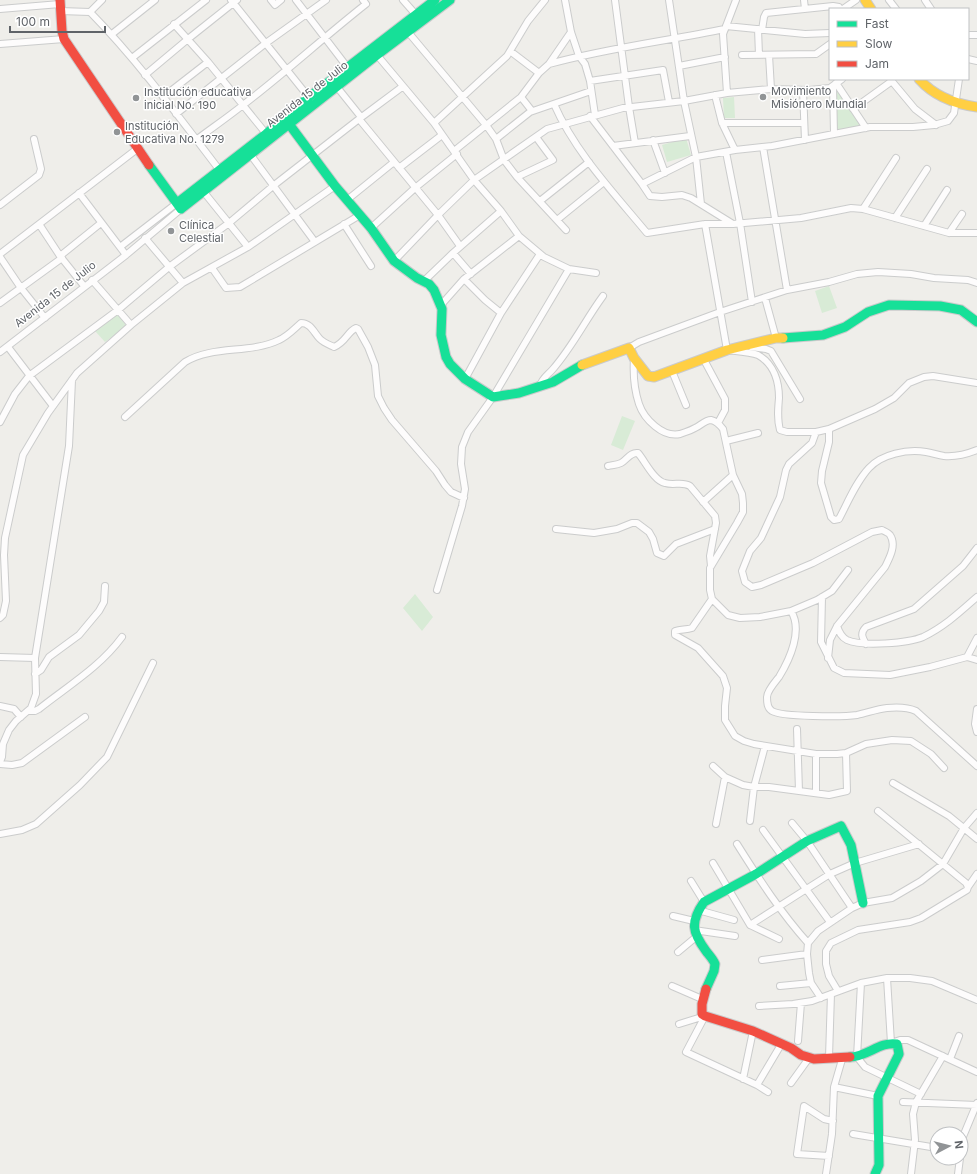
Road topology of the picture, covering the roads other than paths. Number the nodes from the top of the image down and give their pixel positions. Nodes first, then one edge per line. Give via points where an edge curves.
1 (102, 0) edge
2 (153, 0) edge
3 (206, 0) edge
4 (271, 0) edge
5 (281, 0) edge
6 (296, 0) edge
7 (326, 0) edge
8 (363, 0) edge
9 (403, 0) edge
10 (435, 0) edge
11 (450, 0) edge
12 (545, 0) edge
13 (565, 0) edge
14 (615, 0) edge
15 (669, 0) edge
16 (736, 0) edge
17 (804, 0) edge
18 (856, 0) edge
19 (889, 0) edge
20 (234, 1) edge
21 (60, 5) edge
22 (840, 8) edge
23 (844, 8) edge
24 (895, 8) edge
25 (0, 9) edge
26 (805, 9) junction
27 (90, 12) junction
28 (306, 14) junction
29 (418, 18) junction
30 (174, 24) junction
31 (725, 28) junction
32 (760, 30) junction
33 (408, 32) junction
34 (571, 32) junction
35 (829, 33) edge
36 (112, 34) junction
37 (324, 37) junction
38 (64, 39) junction
39 (188, 39) junction
40 (674, 39) junction
41 (266, 43) junction
42 (0, 44) edge
43 (829, 45) edge
44 (621, 47) junction
45 (510, 51) junction
46 (376, 55) junction
47 (742, 55) dead end
48 (759, 55) junction
49 (769, 55) junction
50 (578, 56) junction
51 (724, 57) junction
52 (132, 58) junction
53 (208, 62) junction
54 (549, 64) junction
55 (678, 66) junction
56 (348, 68) junction
57 (287, 70) junction
58 (539, 73) junction
59 (145, 75) junction
60 (625, 75) junction
61 (221, 79) junction
62 (840, 80) edge
63 (891, 80) edge
64 (920, 80) edge
65 (958, 80) edge
66 (590, 81) junction
67 (834, 84) junction
68 (337, 87) junction
69 (402, 87) junction
70 (771, 89) junction
71 (803, 90) junction
72 (592, 91) junction
73 (727, 93) junction
74 (716, 95) junction
75 (163, 97) junction
76 (464, 97) junction
77 (521, 97) junction
78 (312, 101) junction
79 (684, 101) junction
80 (669, 102) junction
81 (954, 103) junction
82 (554, 104) junction
83 (243, 106) junction
84 (629, 107) junction
85 (977, 107) edge
86 (853, 109) junction
87 (532, 111) junction
88 (176, 114) junction
89 (593, 116) junction
90 (360, 118) junction
91 (434, 123) junction
92 (722, 123) junction
93 (804, 123) junction
94 (289, 124) junction
95 (563, 124) junction
96 (936, 124) junction
97 (486, 125) junction
98 (866, 128) junction
99 (834, 134) junction
100 (442, 135) junction
101 (268, 136) junction
102 (690, 136) junction
103 (536, 137) junction
104 (34, 139) dead end
105 (496, 139) junction
106 (196, 140) junction
107 (653, 140) junction
108 (805, 140) junction
109 (635, 143) junction
110 (613, 146) junction
111 (763, 147) junction
112 (137, 149) junction
113 (735, 150) junction
114 (726, 152) junction
115 (455, 153) junction
116 (250, 154) junction
117 (312, 155) junction
118 (696, 157) junction
119 (896, 158) dead end
120 (504, 160) junction
121 (394, 162) junction
122 (589, 162) junction
123 (399, 168) junction
124 (927, 169) dead end
125 (221, 172) junction
126 (665, 172) junction
127 (517, 177) junction
128 (474, 180) junction
129 (604, 182) junction
130 (642, 184) junction
131 (273, 186) junction
132 (335, 186) junction
133 (416, 188) junction
134 (947, 190) dead end
135 (204, 191) junction
136 (79, 192) junction
137 (347, 200) junction
138 (540, 201) junction
139 (701, 204) junction
140 (0, 205) edge
141 (179, 206) junction
142 (863, 209) junction
143 (500, 211) junction
144 (294, 214) junction
145 (962, 214) dead end
146 (360, 215) junction
147 (438, 215) junction
148 (895, 218) junction
149 (557, 220) junction
150 (774, 220) junction
151 (101, 223) junction
152 (229, 223) junction
153 (740, 223) junction
154 (38, 224) junction
155 (344, 224) junction
156 (705, 224) junction
157 (733, 224) junction
158 (924, 226) junction
159 (371, 228) junction
160 (566, 230) dead end
161 (949, 233) junction
162 (977, 233) edge
163 (518, 236) junction
164 (146, 238) junction
165 (315, 242) junction
166 (460, 246) junction
167 (120, 247) junction
168 (248, 247) junction
169 (453, 252) junction
170 (540, 254) junction
171 (0, 255) edge
172 (126, 255) junction
173 (61, 257) junction
174 (394, 261) junction
175 (371, 266) dead end
176 (169, 267) junction
177 (212, 268) junction
178 (569, 269) junction
179 (596, 273) dead end
180 (471, 274) junction
181 (464, 279) junction
182 (92, 280) junction
183 (424, 281) junction
184 (977, 283) edge
185 (183, 284) junction
186 (84, 286) junction
187 (21, 288) junction
188 (787, 290) junction
189 (603, 296) dead end
190 (765, 298) junction
191 (752, 302) junction
192 (0, 303) edge
193 (441, 305) junction
194 (118, 310) junction
195 (720, 312) junction
196 (501, 313) junction
197 (44, 318) junction
198 (977, 322) edge
199 (130, 325) junction
200 (776, 338) junction
201 (747, 346) junction
202 (8, 347) junction
203 (629, 348) junction
204 (727, 350) junction
205 (0, 352) edge
206 (634, 358) junction
207 (703, 358) junction
208 (672, 371) junction
209 (29, 376) junction
210 (465, 379) junction
211 (72, 380) junction
212 (977, 383) edge
213 (540, 386) junction
214 (493, 397) junction
215 (800, 399) dead end
216 (686, 405) dead end
217 (53, 406) junction
218 (125, 417) dead end
219 (0, 422) edge
220 (718, 423) junction
221 (829, 430) junction
222 (758, 432) dead end
223 (816, 432) junction
224 (726, 441) junction
225 (977, 450) edge
226 (608, 466) dead end
227 (733, 475) junction
228 (464, 498) junction
229 (702, 502) junction
230 (715, 528) junction
231 (556, 530) dead end
232 (977, 548) edge
233 (712, 566) junction
234 (848, 570) dead end
235 (105, 586) dead end
236 (437, 590) dead end
237 (822, 597) junction
238 (977, 597) edge
239 (712, 599) junction
240 (791, 611) junction
241 (0, 618) edge
242 (837, 626) junction
243 (122, 637) dead end
244 (977, 638) edge
245 (866, 644) junction
246 (0, 657) edge
247 (967, 657) junction
248 (35, 658) junction
249 (828, 658) junction
250 (977, 660) edge
251 (153, 663) dead end
252 (35, 674) junction
253 (0, 706) edge
254 (977, 709) edge
255 (29, 711) junction
256 (21, 717) junction
257 (85, 717) dead end
258 (797, 729) dead end
259 (977, 732) edge
260 (765, 746) junction
261 (798, 751) junction
262 (846, 753) junction
263 (816, 754) junction
264 (0, 763) edge
265 (713, 766) dead end
266 (977, 766) edge
267 (944, 768) dead end
268 (725, 777) junction
269 (892, 783) dead end
270 (754, 787) junction
271 (799, 791) junction
272 (816, 793) junction
273 (878, 811) dead end
274 (977, 813) edge
275 (750, 821) dead end
276 (792, 823) dead end
277 (716, 824) dead end
278 (964, 828) junction
279 (762, 830) dead end
280 (0, 834) edge
281 (977, 839) edge
282 (807, 840) junction
283 (737, 844) dead end
284 (919, 844) junction
285 (782, 856) junction
286 (713, 863) dead end
287 (855, 863) junction
288 (943, 864) junction
289 (756, 874) junction
290 (830, 874) junction
291 (977, 874) edge
292 (691, 881) dead end
293 (968, 887) junction
294 (728, 890) junction
295 (806, 890) junction
296 (704, 902) junction
297 (862, 903) junction
298 (780, 907) junction
299 (852, 908) junction
300 (698, 910) junction
301 (673, 916) dead end
302 (734, 920) dead end
303 (830, 922) junction
304 (750, 925) junction
305 (695, 929) junction
306 (735, 936) dead end
307 (779, 939) dead end
308 (808, 943) junction
309 (678, 952) dead end
310 (806, 954) junction
311 (762, 960) dead end
312 (887, 978) junction
313 (811, 983) junction
314 (861, 983) junction
315 (672, 986) dead end
316 (780, 986) dead end
317 (838, 992) junction
318 (831, 994) junction
319 (821, 998) junction
320 (702, 999) junction
321 (977, 1000) edge
322 (802, 1003) junction
323 (759, 1006) dead end
324 (705, 1016) junction
325 (679, 1024) dead end
326 (753, 1031) junction
327 (959, 1036) dead end
328 (798, 1041) dead end
329 (782, 1043) junction
330 (891, 1043) junction
331 (843, 1056) junction
332 (857, 1056) junction
333 (942, 1056) junction
334 (809, 1058) junction
335 (829, 1058) junction
336 (950, 1059) junction
337 (977, 1072) edge
338 (743, 1078) junction
339 (887, 1078) junction
340 (791, 1083) dead end
341 (757, 1085) junction
342 (834, 1087) junction
343 (768, 1092) dead end
344 (921, 1094) junction
345 (878, 1096) junction
346 (903, 1102) dead end
347 (916, 1102) junction
348 (977, 1104) edge
349 (832, 1122) junction
350 (968, 1126) edge
351 (853, 1134) dead end
352 (878, 1139) junction
353 (914, 1145) junction
354 (929, 1147) edge
355 (829, 1156) junction
356 (826, 1174) edge
357 (875, 1174) edge
358 (911, 1174) edge

1 - 27 street
2 - 36 street
3 - 30 street
4 - 5 street via 275,5
6 - 28 street
7 - 28 street
8 - 37 street via 366,4
9 - 29 street
10 - 29 street, Avenida 15 de Julio
11 - 29 street, Avenida 15 de Julio
12 - 45 street via 528,21
13 - 34 street
14 - 44 street
15 - 40 street
16 - 31 street
17 - 26 street
18 - 23 street
19 - 24 street
20 - 39 street
20 - 41 street
21 - 25 street
21 - 27 street
21 - 38 street
22 - 26 street via 833,6
26 - 32 street via 766,14
27 - 36 street
28 - 37 street
28 - 41 street
29 - 33 street, Avenida 15 de Julio
29 - 56 street, Avenida 15 de Julio
30 - 39 street
30 - 52 street
31 - 32 street
31 - 40 street
31 - 51 street
32 - 35 street
32 - 48 street
33 - 46 street, Avenida 15 de Julio
33 - 76 street
34 - 50 street
34 - 54 street
36 - 52 street
37 - 56 street
37 - 57 street
38 - 42 street
38 - 112 street
39 - 53 street
39 - 59 street
40 - 44 street
40 - 55 street
41 - 57 street
41 - 61 street
43 - 49 street via 816,54
44 - 50 street
44 - 60 street
45 - 58 street
45 - 76 street
46 - 68 street, Avenida 15 de Julio
46 - 69 street
47 - 48 street
48 - 49 street
49 - 70 street
50 - 54 street
50 - 66 street via 585,64
51 - 55 street
51 - 73 street
52 - 59 street
53 - 61 street
53 - 75 street
54 - 58 street
55 - 79 street
56 - 78 street, Avenida 15 de Julio
57 - 78 street
57 - 83 street
58 - 77 street
59 - 75 street
60 - 66 street
60 - 80 street via 663,70
60 - 84 street
61 - 83 street
61 - 88 street
62 - 67 street
63 - 86 street
63 - 96 street via 915,109
64 - 81 street
65 - 81 street
66 - 72 street
67 - 71 street via 830,88
67 - 86 street
67 - 99 street
68 - 78 street, Avenida 15 de Julio
68 - 90 street
69 - 90 street
69 - 91 street
70 - 71 street
70 - 73 street
71 - 93 street
72 - 82 street
72 - 89 street
73 - 74 street
74 - 79 street
74 - 92 street
75 - 88 street
76 - 91 street
76 - 97 street
77 - 87 street
77 - 97 street
78 - 94 street, Avenida 15 de Julio
78 - 101 street, Avenida 15 de Julio
79 - 80 street
79 - 102 street
80 - 84 street
81 - 85 street
81 - 96 street via 951,118
82 - 87 street
82 - 95 street
83 - 101 street
83 - 106 street
84 - 89 street
84 - 109 street
86 - 98 street
87 - 105 street
88 - 106 street
89 - 95 street
89 - 110 street
90 - 117 street
90 - 121 street
91 - 100 street
92 - 93 street
92 - 113 street
93 - 108 street
94 - 101 street, Avenida 15 de Julio
94 - 117 street
95 - 103 street
95 - 122 street
96 - 98 street via 913,128
97 - 105 street
97 - 115 street
98 - 99 street
99 - 108 street
100 - 115 street
100 - 123 street
101 - 116 street, Avenida 15 de Julio
101 - 125 street, Avenida 15 de Julio
102 - 107 street
102 - 118 street
103 - 120 street
103 - 127 street via 553,160
104 - 140 street via 41,169 39,175
105 - 120 street
106 - 125 street
107 - 109 street
107 - 126 street
108 - 111 street
109 - 110 street
110 - 130 street
111 - 113 street
111 - 150 street
112 - 136 street
112 - 141 street
113 - 114 street
114 - 118 street
114 - 153 street
115 - 128 street
115 - 133 street
116 - 125 street, Avenida 15 de Julio
116 - 131 street
117 - 131 street
117 - 132 street
118 - 126 street
118 - 139 street
119 - 142 street
120 - 127 street
120 - 128 street
121 - 123 street
121 - 137 street
122 - 129 street
122 - 138 street
123 - 133 street
124 - 148 street
125 - 135 street, Avenida 15 de Julio
125 - 141 street, Avenida 15 de Julio
126 - 130 street
127 - 138 street
128 - 143 street
128 - 147 street
129 - 149 street
129 - 156 street via 647,233
130 - 139 street via 650,196 682,195
131 - 144 street
131 - 152 street
132 - 137 street
132 - 144 street
133 - 147 street
133 - 159 street
134 - 158 street
135 - 141 street, Avenida 15 de Julio
135 - 152 street
136 - 151 street
136 - 154 street
137 - 146 street
138 - 149 street
139 - 157 street
141 - 164 street, Avenida 15 de Julio
141 - 167 street, Avenida 15 de Julio
142 - 148 street
142 - 150 street via 840,209 801,218
143 - 163 street
143 - 166 street
144 - 165 street
144 - 168 street
145 - 161 street
146 - 155 street
146 - 159 street
147 - 166 street
147 - 174 street
148 - 158 street
149 - 160 street
150 - 153 street
150 - 188 street
151 - 167 street
151 - 173 street
152 - 168 street
152 - 176 street
153 - 157 street
153 - 191 street
154 - 171 street
154 - 173 street
155 - 165 street
155 - 175 street
156 - 157 street
156 - 195 street
158 - 161 street
159 - 174 street
161 - 162 street
163 - 170 street
163 - 180 street
164 - 172 street, Avenida 15 de Julio
164 - 176 street
165 - 177 street via 240,287 226,288
166 - 169 street
167 - 172 street
168 - 177 street
169 - 180 street
169 - 183 street
170 - 178 street
170 - 196 street
171 - 187 street
172 - 182 street, Avenida 15 de Julio
173 - 186 street
173 - 187 street
174 - 183 street
176 - 185 street
176 - 194 street
177 - 185 street
178 - 179 street
178 - 214 street
180 - 181 street
181 - 193 street
181 - 196 street
182 - 186 street, Avenida 15 de Julio
182 - 194 street
183 - 193 street via 434,290
184 - 188 street via 878,272 857,274
185 - 199 street
186 - 197 street, Avenida 15 de Julio
187 - 192 street
187 - 197 street
188 - 190 street
189 - 213 street
190 - 191 street
190 - 200 street
191 - 195 street
193 - 210 street via 441,335 446,357
194 - 199 street
194 - 209 street
195 - 203 street
195 - 204 street
196 - 210 street
197 - 202 street, Avenida 15 de Julio
198 - 200 street via 961,310 940,306 889,305 868,312 823,335
199 - 211 street via 82,367
200 - 201 street
201 - 204 street
201 - 215 street via 771,351
202 - 205 street, Avenida 15 de Julio
202 - 209 street
203 - 206 street
203 - 213 street via 581,365
204 - 207 street
204 - 223 street via 757,355 770,365 776,377 779,396 777,421 780,430
206 - 208 street via 648,376 654,377
206 - 220 street via 633,375 639,404 659,429 668,434 679,434 712,420
207 - 208 street
207 - 220 street via 724,399 725,410
208 - 216 street
209 - 217 street
209 - 219 street via 15,394
210 - 214 street
211 - 217 street
211 - 248 street via 69,446
212 - 221 street via 933,376 924,377 909,383 894,398
213 - 214 street via 519,393
214 - 228 street via 468,432 462,447
217 - 241 street via 22,455 5,538 6,601
218 - 228 street via 194,356 264,345 279,340 301,322 310,326 321,340 334,347 342,343 356,328 375,365 378,396 384,408 451,492
220 - 224 street via 723,429
221 - 223 street
221 - 225 street via 821,483 834,520 839,519 861,478 878,461 905,452 927,452 945,456
222 - 224 street
223 - 242 street via 812,443 789,464 780,497 761,538 750,551 742,571 745,582 752,587 761,585 813,563 872,532 882,530 890,535 893,544 890,557 885,567
224 - 227 street
226 - 229 street via 638,453 659,480 665,484 690,486
227 - 229 street
227 - 233 street via 742,494 743,512
228 - 236 street
229 - 230 street via 715,516
230 - 231 street via 676,544 664,556 658,553 649,532 637,523 594,533
230 - 233 street via 710,556
232 - 245 street via 963,566 914,609 866,627 862,631
233 - 239 street
234 - 237 street via 832,591
235 - 252 street via 104,602 99,611 79,635 50,657
237 - 240 street
237 - 249 street via 821,642
238 - 245 street via 952,620 922,637 901,642
239 - 240 street via 728,615 740,618
239 - 260 street via 692,628 679,629 675,631 675,635 698,648 723,676 728,688 725,720 736,736 744,741
240 - 266 street via 796,630 785,666 767,695 770,710 779,714 838,717 885,708 907,707 916,711
242 - 245 street via 841,636 848,641
242 - 249 street via 830,640
243 - 255 street via 112,651 92,669 39,709
244 - 247 street
246 - 248 street
247 - 249 street via 890,675 844,673 834,668
247 - 250 street
248 - 252 street
251 - 280 street via 107,757 36,824 22,830
252 - 255 street via 36,694
253 - 256 street via 14,709
254 - 259 street
255 - 256 street
256 - 264 street via 12,725 4,739
257 - 264 street via 22,763
258 - 261 street
260 - 261 street
260 - 270 street
261 - 263 street
261 - 271 street
262 - 263 street
262 - 267 street via 866,744 892,740 911,741 931,754
262 - 272 street via 847,791 828,795
263 - 272 street
265 - 268 street
268 - 270 street
268 - 277 street
269 - 278 street
270 - 271 street
270 - 275 street
271 - 272 street
273 - 284 street
274 - 278 street
276 - 282 street
278 - 281 street
278 - 288 street
279 - 285 street
282 - 285 street
282 - 287 street via 841,826 851,846
282 - 290 street
283 - 289 street
284 - 287 street
284 - 288 street
285 - 289 street
285 - 295 street
286 - 294 street
287 - 290 street
287 - 297 street
288 - 293 street
288 - 297 street via 892,898
289 - 294 street
289 - 298 street
290 - 295 street
290 - 299 street
291 - 293 street
292 - 296 street
293 - 317 street via 921,918 858,930 831,943 826,951 826,964
294 - 296 street
294 - 304 street
295 - 298 street
295 - 303 street
296 - 300 street
297 - 299 street
298 - 304 street
298 - 308 street
299 - 303 street
300 - 302 street
300 - 305 street
301 - 305 street
303 - 308 street
304 - 307 street
305 - 306 street
305 - 309 street
305 - 320 street via 716,968
308 - 310 street
310 - 311 street
310 - 313 street
312 - 314 street
312 - 321 street via 932,981
312 - 330 street
313 - 316 street
313 - 319 street
314 - 317 street
314 - 332 street
315 - 320 street
317 - 318 street
318 - 319 street
318 - 335 street
319 - 322 street
320 - 324 street via 700,1008
322 - 323 street
322 - 328 street
324 - 325 street
324 - 326 street
324 - 338 street via 686,1052
326 - 329 street
326 - 338 street
327 - 336 street
329 - 334 street
329 - 341 street
330 - 332 street
330 - 333 street via 908,1040
330 - 339 street via 897,1044 899,1054
331 - 332 street
331 - 335 street
331 - 342 street
332 - 339 street via 865,1067
333 - 336 street
333 - 344 street
334 - 335 street
334 - 340 street
336 - 337 street
338 - 341 street
339 - 344 street
339 - 345 street
341 - 343 street
342 - 345 street
342 - 349 street
344 - 347 street
345 - 352 street
346 - 347 street
347 - 348 street
347 - 353 street via 913,1114
348 - 350 street
349 - 355 street
349 - 355 street via 804,1106 797,1154
351 - 352 street
352 - 353 street
352 - 357 street via 879,1165
353 - 354 street
353 - 358 street
355 - 356 street

